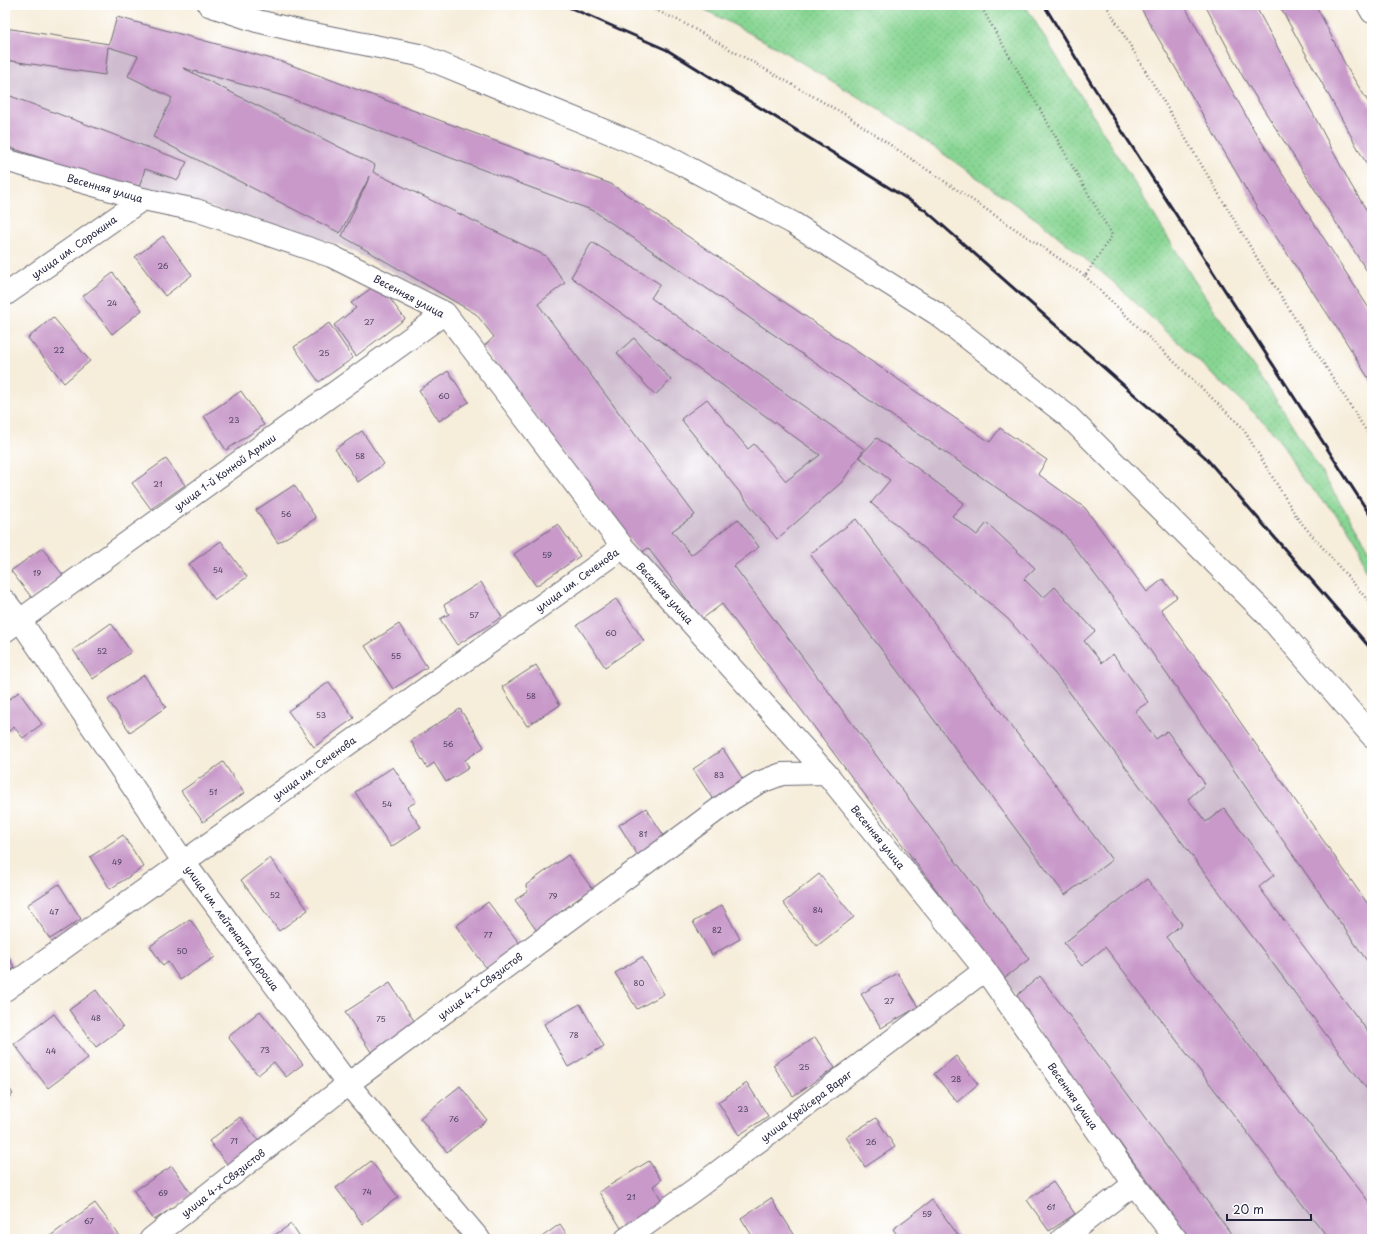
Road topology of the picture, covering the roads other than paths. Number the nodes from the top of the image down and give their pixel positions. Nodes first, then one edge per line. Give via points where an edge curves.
1 (209, 5) edge
2 (1368, 5) edge
3 (1372, 12) edge
4 (5, 160) edge
5 (142, 199) junction
6 (5, 295) edge
7 (445, 314) junction
8 (623, 547) junction
9 (5, 602) edge
10 (12, 625) edge
11 (1372, 736) edge
12 (826, 773) junction
13 (183, 861) junction
14 (985, 970) junction
15 (5, 990) edge
16 (348, 1084) junction
17 (1134, 1184) junction
18 (151, 1239) edge
19 (480, 1239) edge
20 (626, 1239) edge
21 (1062, 1239) edge
22 (1176, 1239) edge

1 - 11 street via 299,32 419,55 664,155 793,223 937,314 1069,417 1269,617
2 - 3 street
4 - 5 street, Весенняя улица
5 - 6 street, улица им. Сорокина
5 - 7 street, Весенняя улица via 196,210 331,256
7 - 8 street, Весенняя улица
7 - 10 street, улица 1-й Конной Армии
8 - 12 street, Весенняя улица
8 - 13 street, улица им. Сеченова
9 - 10 street, улица им. лейтенанта Дороша
10 - 13 street, улица им. лейтенанта Дороша via 119,769
12 - 14 street, Весенняя улица
12 - 16 street, улица 4-х Связистов via 782,774 758,783 732,798
13 - 15 street, улица им. Сеченова
13 - 16 street, улица им. лейтенанта Дороша
14 - 17 street, Весенняя улица
14 - 20 street, улица Крейсера Варяг
16 - 18 street, улица 4-х Связистов
16 - 19 street, улица им. лейтенанта Дороша
17 - 21 street
17 - 22 street, Весенняя улица

